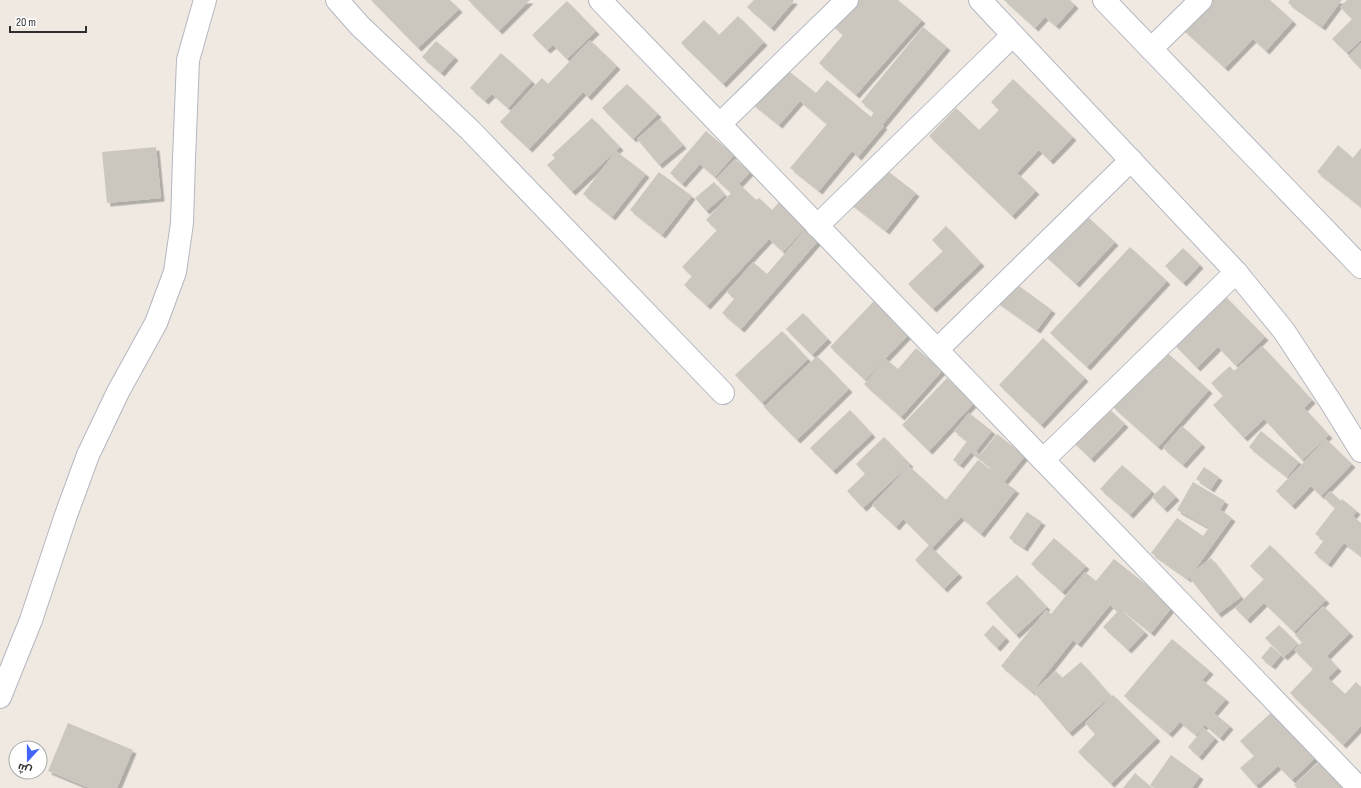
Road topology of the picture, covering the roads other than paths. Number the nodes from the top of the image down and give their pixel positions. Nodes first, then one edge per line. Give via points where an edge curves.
1 (204, 0) edge
2 (337, 0) edge
3 (600, 0) edge
4 (847, 0) edge
5 (980, 0) edge
6 (1104, 0) edge
7 (1201, 0) edge
8 (1013, 35) junction
9 (1151, 49) junction
10 (720, 124) junction
11 (1131, 160) junction
12 (817, 226) junction
13 (1361, 267) edge
14 (1236, 272) junction
15 (937, 350) junction
16 (723, 393) dead end
17 (1361, 451) edge
18 (1043, 460) junction
19 (0, 697) edge
20 (1356, 776) edge

1 - 19 street via 188,60 182,223 175,272 156,323 88,454 31,620
2 - 16 street via 360,26 470,130
3 - 10 street
4 - 10 street
5 - 8 street
6 - 9 street
7 - 9 street
8 - 11 street
8 - 12 street
9 - 13 street
10 - 12 street
11 - 14 street
11 - 15 street
12 - 15 street
14 - 17 street via 1284,331
14 - 18 street
15 - 18 street
18 - 20 street

